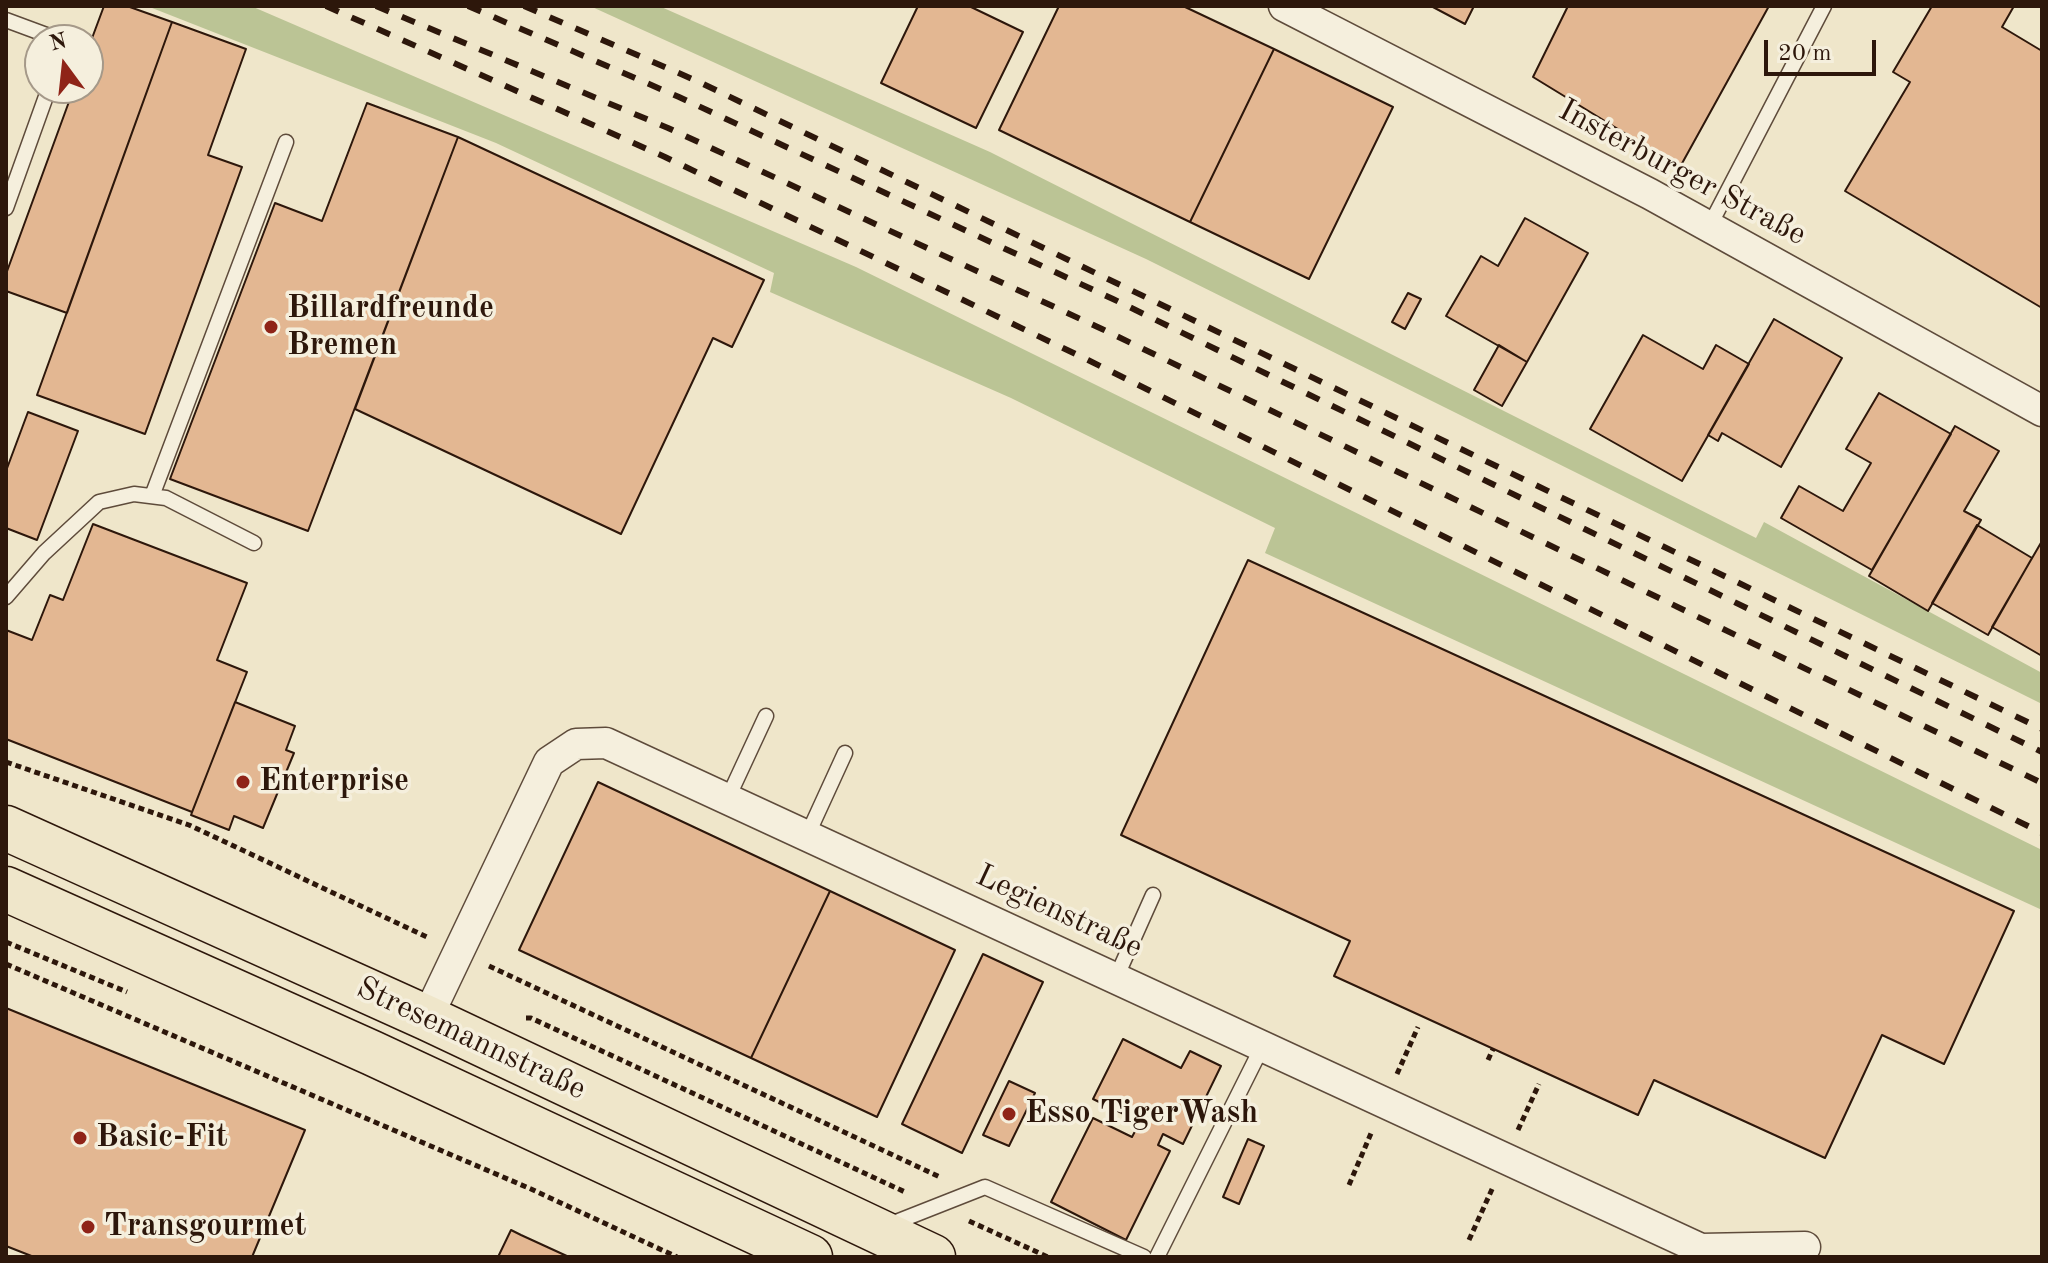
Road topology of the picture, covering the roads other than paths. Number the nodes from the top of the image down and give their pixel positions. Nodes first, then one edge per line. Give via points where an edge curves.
1 (1284, 6) edge
2 (1824, 6) edge
3 (43, 104) edge
4 (286, 142) dead end
5 (6, 208) edge
6 (1709, 227) junction
7 (2042, 411) edge
8 (152, 496) junction
9 (254, 543) dead end
10 (6, 597) edge
11 (766, 716) dead end
12 (845, 753) dead end
13 (727, 800) junction
14 (6, 828) edge
15 (807, 836) junction
16 (6, 889) edge
17 (1153, 895) dead end
18 (1116, 978) junction
19 (427, 1018) junction
20 (1263, 1045) junction
21 (876, 1230) junction
22 (1805, 1247) dead end
23 (810, 1257) edge
24 (933, 1257) edge
25 (1144, 1257) edge
26 (1157, 1257) edge

1 - 6 street, Insterburger Straße
2 - 6 lane
3 - 5 lane
4 - 8 lane
6 - 7 street, Insterburger Straße
8 - 9 lane via 166,498
8 - 10 lane via 134,494 99,502
11 - 13 lane
12 - 15 lane
13 - 15 street, Legienstraße
13 - 19 street, Legienstraße via 606,743 576,744 549,762
14 - 19 main road, Stresemannstraße
15 - 18 street, Legienstraße
16 - 23 main road, Stresemannstraße
17 - 18 lane
18 - 20 street, Legienstraße
19 - 21 main road, Stresemannstraße
20 - 22 street, Legienstraße via 1701,1249
20 - 26 lane
21 - 24 main road, Stresemannstraße
21 - 25 lane via 979,1190

